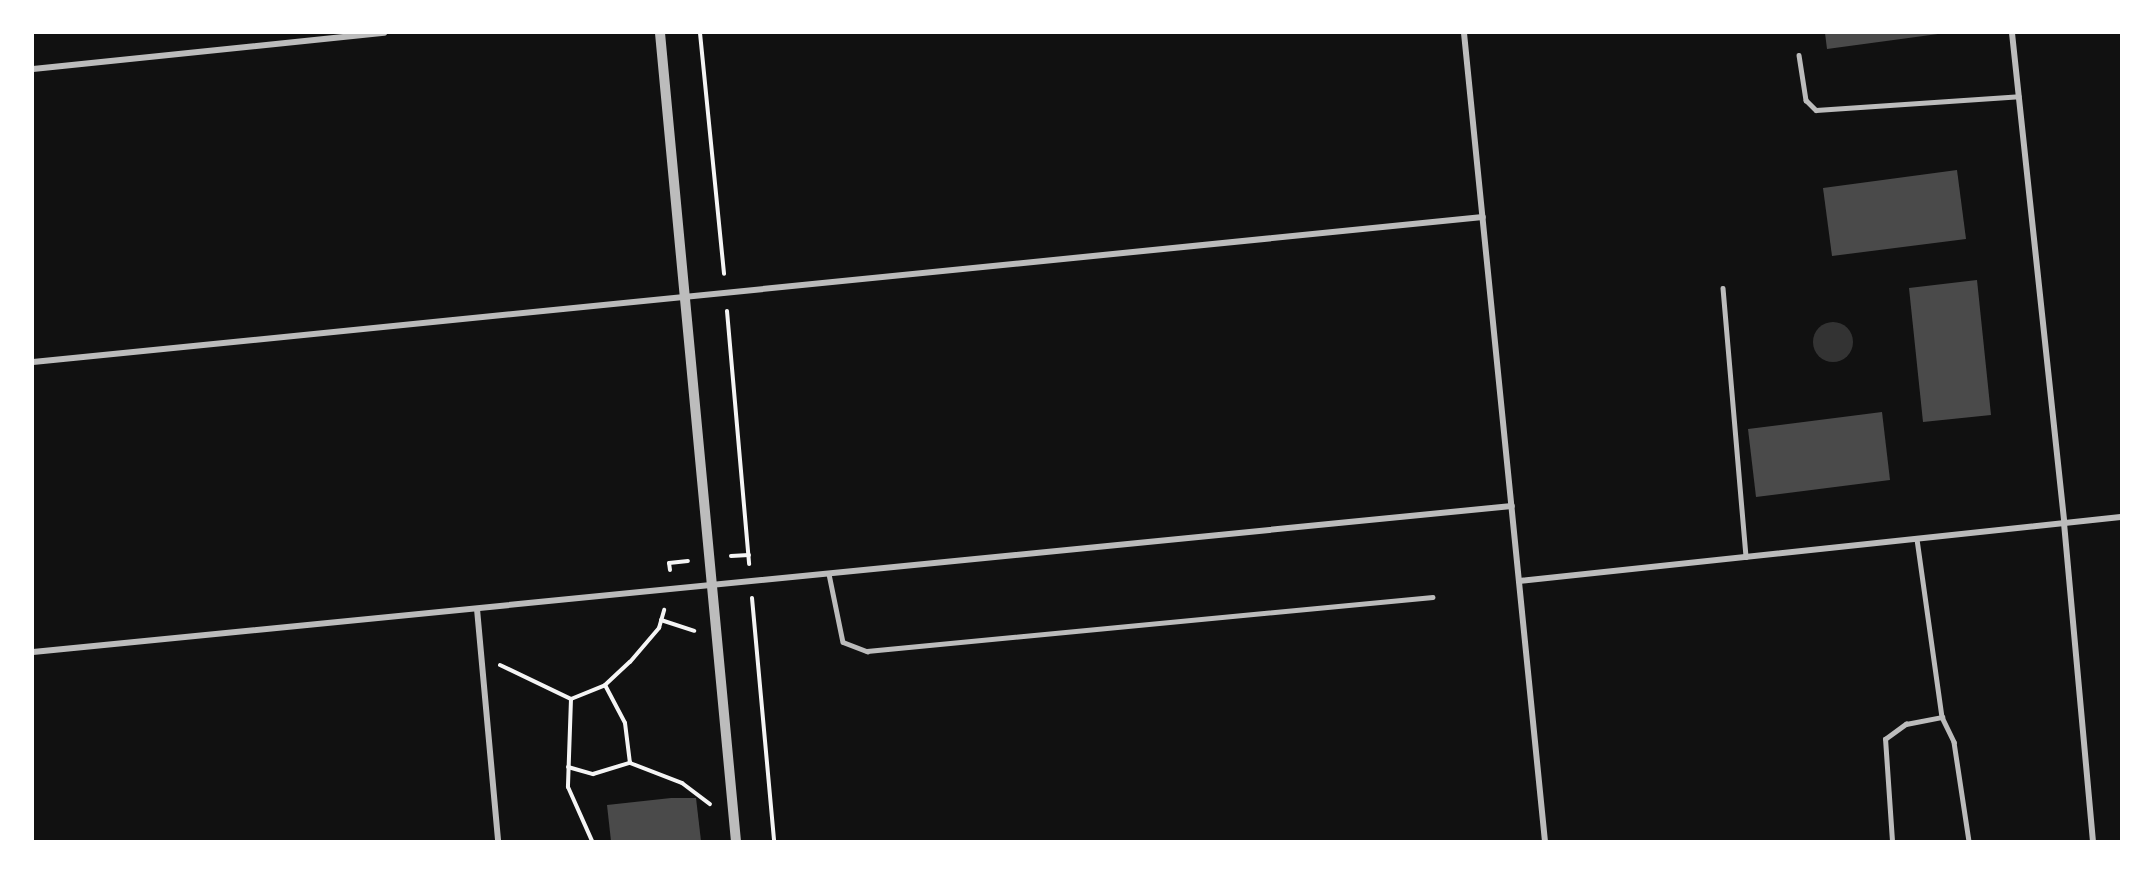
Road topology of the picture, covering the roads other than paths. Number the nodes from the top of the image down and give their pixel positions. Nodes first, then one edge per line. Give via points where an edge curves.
1 (384, 33) edge
2 (660, 33) edge
3 (1464, 33) edge
4 (2012, 33) edge
5 (1799, 55) dead end
6 (33, 69) edge
7 (2019, 96) junction
8 (1483, 217) junction
9 (1723, 288) dead end
10 (685, 297) junction
11 (33, 362) edge
12 (1512, 507) junction
13 (2121, 517) edge
14 (2064, 523) junction
15 (1917, 539) junction
16 (1746, 556) junction
17 (829, 574) junction
18 (1519, 581) junction
19 (712, 585) junction
20 (1432, 597) dead end
21 (477, 609) junction
22 (33, 652) edge
23 (1942, 717) junction
24 (498, 841) edge
25 (736, 841) edge
26 (1545, 841) edge
27 (1892, 841) edge
28 (1969, 841) edge
29 (2093, 841) edge

1 - 6 street
2 - 10 street
3 - 8 street
4 - 7 street
5 - 7 lane via 1806,100 1816,110
7 - 14 street
8 - 10 street
8 - 12 street
9 - 16 lane
10 - 11 street
10 - 19 street
12 - 17 street
12 - 18 street
13 - 14 street
14 - 15 street
14 - 29 street
15 - 16 street
15 - 23 lane
16 - 18 street
17 - 19 street
17 - 20 lane via 843,642 867,651
18 - 26 street
19 - 21 street
19 - 25 street
21 - 22 street
21 - 24 street
23 - 27 lane via 1906,724 1885,739
23 - 28 lane via 1953,742

